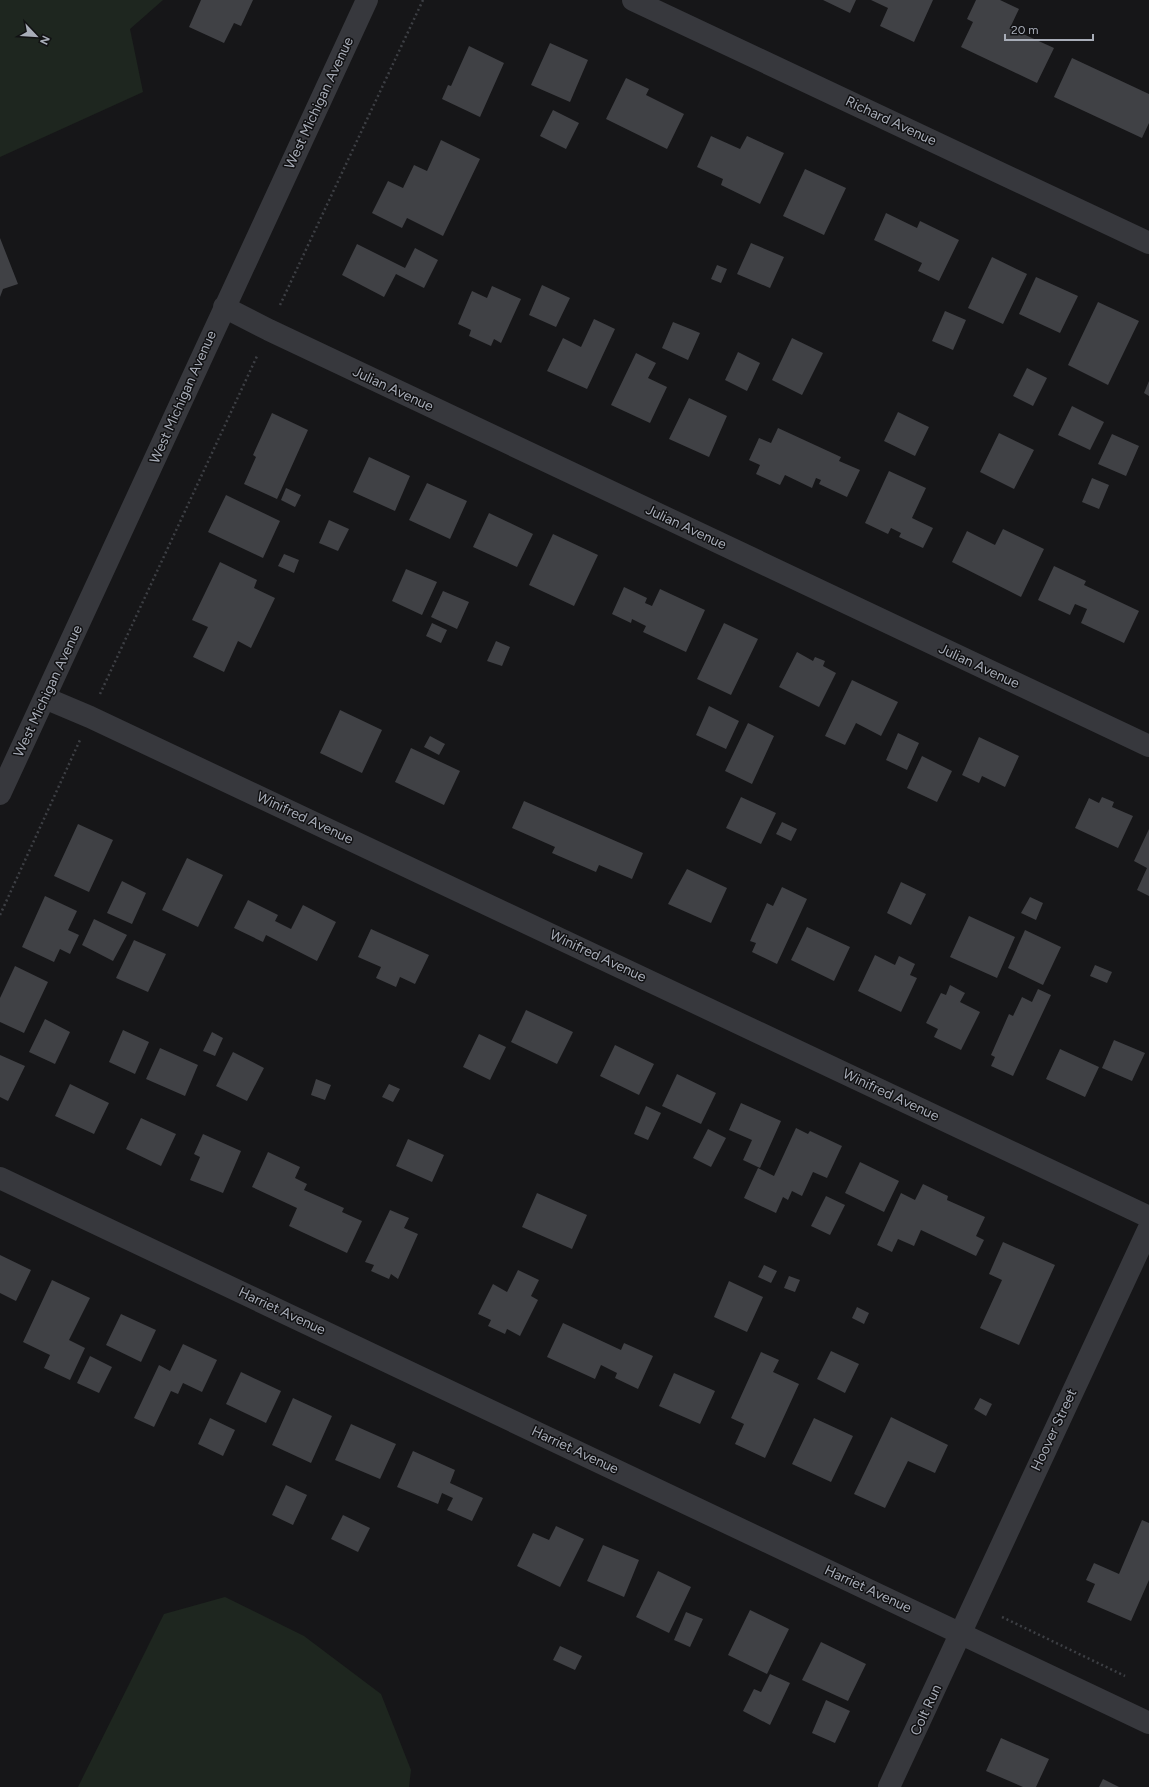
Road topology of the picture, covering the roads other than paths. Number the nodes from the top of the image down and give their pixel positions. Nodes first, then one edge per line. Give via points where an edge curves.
1 (368, 0) edge
2 (633, 0) edge
3 (1149, 243) edge
4 (224, 307) junction
5 (45, 698) junction
6 (1149, 746) edge
7 (0, 794) edge
8 (0, 1178) edge
9 (1149, 1217) edge
10 (1149, 1228) edge
11 (960, 1633) junction
12 (1149, 1723) edge
13 (889, 1787) edge

1 - 4 street, West Michigan Avenue
2 - 3 street, Richard Avenue
4 - 5 street, West Michigan Avenue
4 - 6 street, Julian Avenue
5 - 7 street, West Michigan Avenue
5 - 9 street, Winifred Avenue
8 - 11 street, Harriet Avenue
10 - 11 street, Hoover Street
11 - 12 street, Harriet Avenue
11 - 13 street, Colt Run

